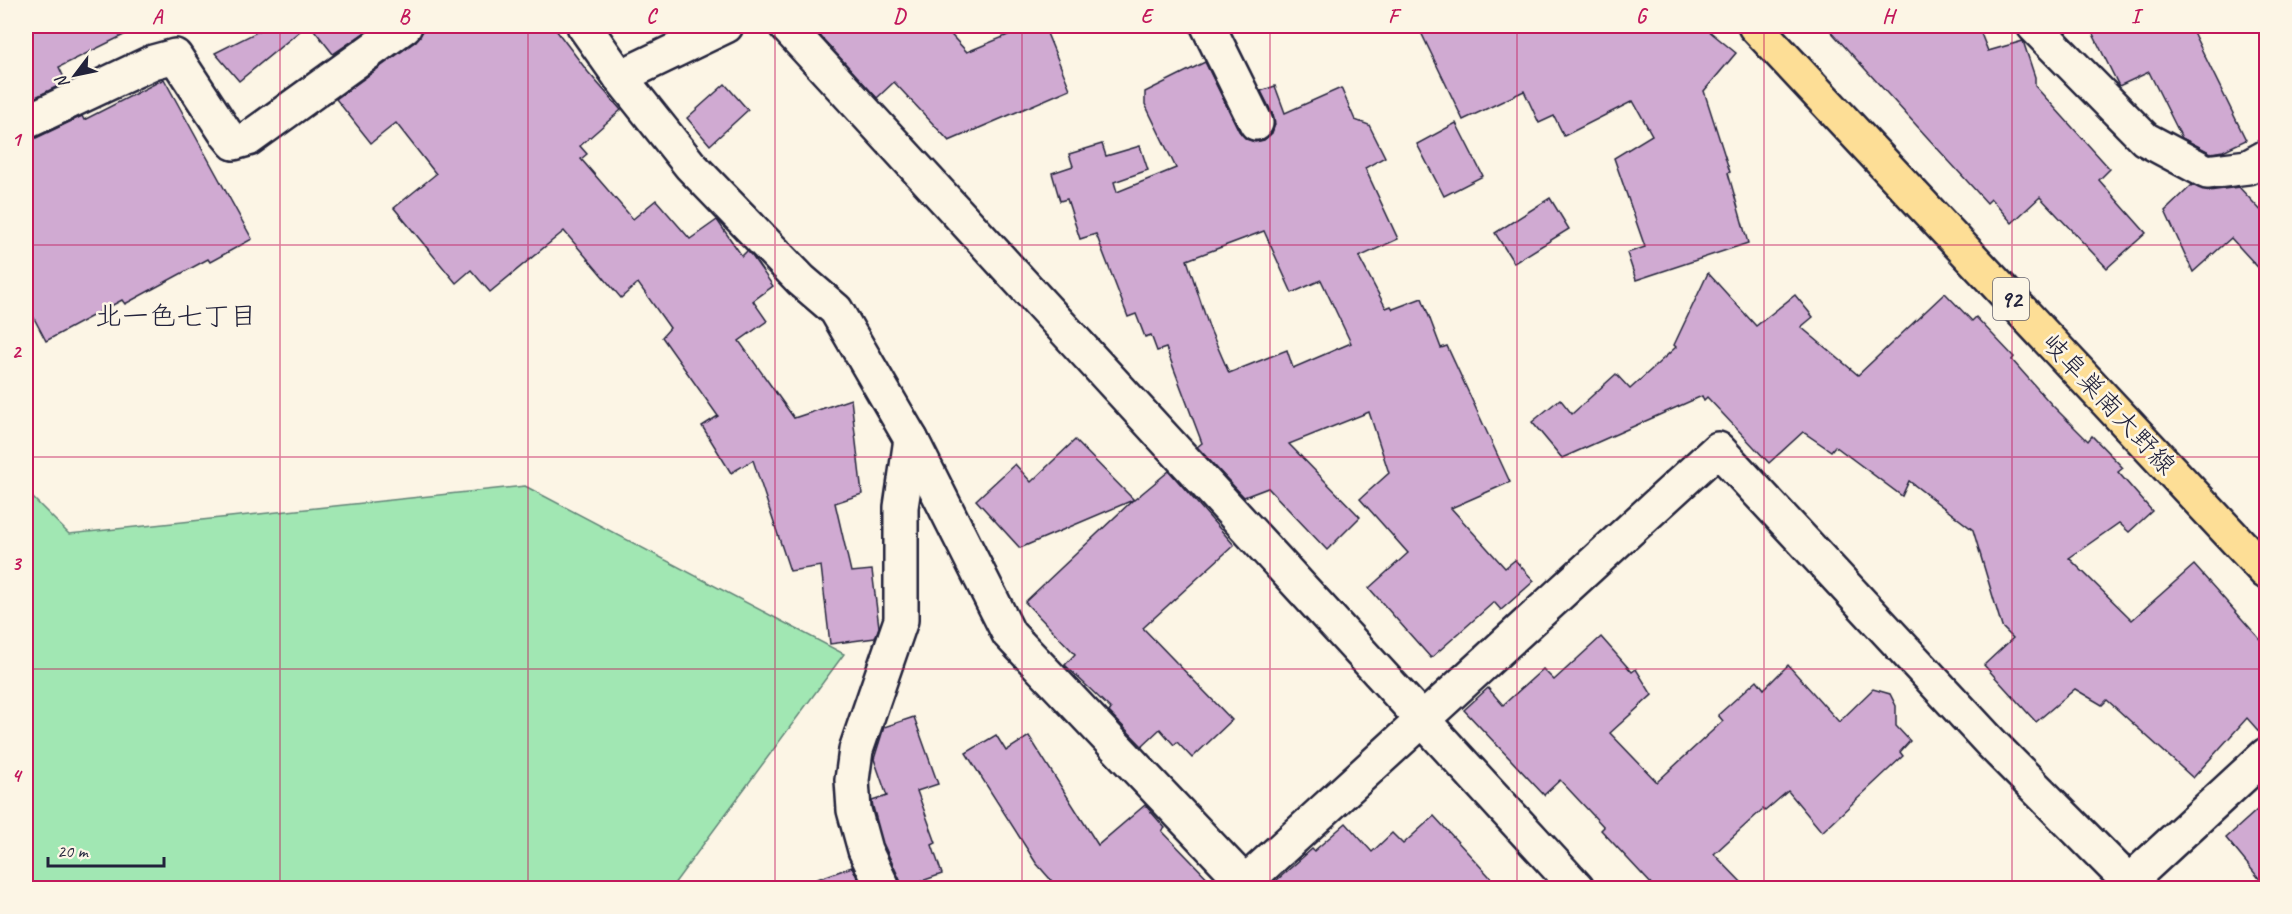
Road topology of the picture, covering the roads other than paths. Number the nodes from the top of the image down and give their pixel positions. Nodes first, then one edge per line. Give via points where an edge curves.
1 (405, 26) edge
2 (584, 26) edge
3 (726, 26) edge
4 (786, 26) edge
5 (1208, 26) edge
6 (1755, 26) edge
7 (2034, 26) edge
8 (621, 76) junction
9 (26, 122) edge
10 (1256, 123) dead end
11 (2266, 157) edge
12 (911, 440) junction
13 (2266, 572) edge
14 (1422, 722) junction
15 (2266, 755) edge
16 (2126, 885) edge
17 (1245, 887) edge
18 (883, 888) edge
19 (1576, 888) edge

1 - 9 street via 248,139 234,143 175,56 153,62
2 - 8 street
3 - 8 street
4 - 14 street
5 - 10 street
6 - 13 main road, 岐阜巣南大野線 / 92
7 - 11 street via 2145,139 2207,172 2248,167
8 - 12 street via 690,165 801,280 836,310
12 - 17 street via 1009,634
12 - 18 street via 901,507 901,620 856,750 852,780 854,810 865,850
14 - 16 street via 1718,449
14 - 17 street
14 - 19 street
15 - 16 street

